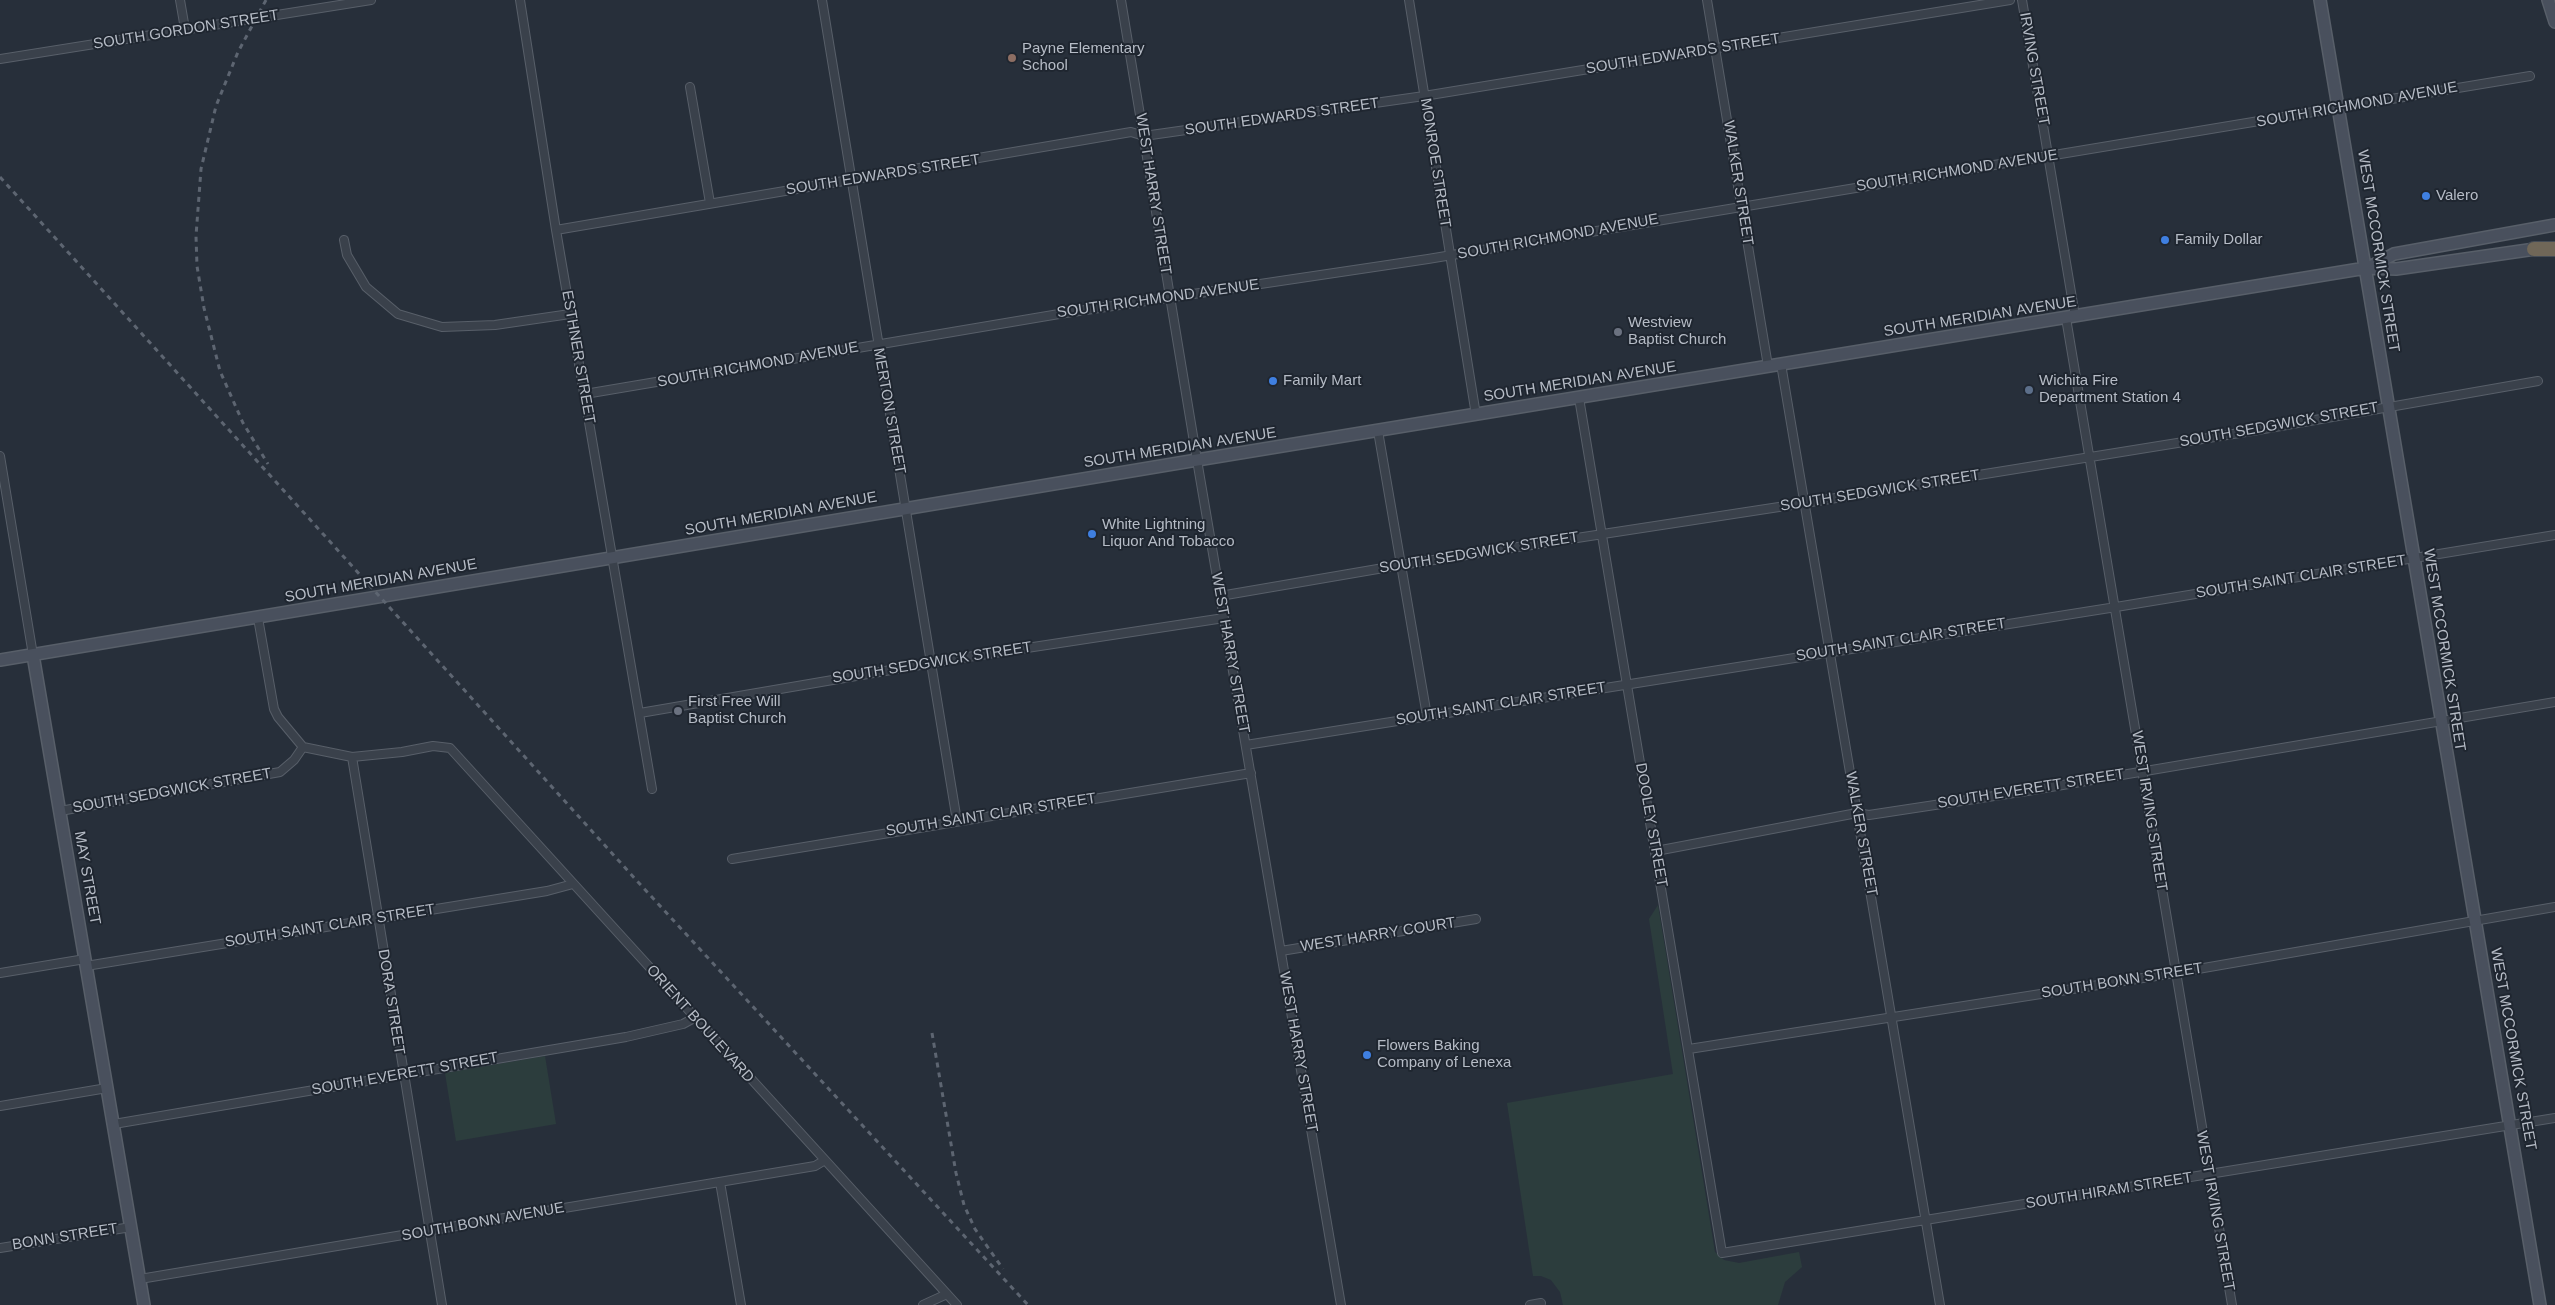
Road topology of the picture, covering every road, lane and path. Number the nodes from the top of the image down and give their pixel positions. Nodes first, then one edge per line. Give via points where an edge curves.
1 (180, 0) edge
2 (372, 0) edge
3 (520, 0) edge
4 (822, 0) edge
5 (1121, 0) edge
6 (1409, 0) edge
7 (1707, 0) edge
8 (2010, 0) edge
9 (2022, 0) edge
10 (2320, 0) edge
11 (2548, 0) edge
12 (2555, 22) edge
13 (185, 29) junction
14 (1716, 48) junction
15 (0, 59) edge
16 (2530, 76) dead end
17 (690, 87) dead end
18 (1424, 96) junction
19 (2339, 108) junction
20 (1144, 136) junction
21 (2048, 156) junction
22 (850, 179) junction
23 (710, 203) junction
24 (1742, 206) junction
25 (2555, 225) edge
26 (556, 230) junction
27 (344, 240) dead end
28 (2555, 247) edge
29 (2534, 249) joint
30 (1450, 255) junction
31 (2366, 268) junction
32 (1170, 298) junction
33 (570, 314) junction
34 (2071, 317) junction
35 (878, 344) junction
36 (1781, 364) junction
37 (1768, 366) junction
38 (2538, 381) dead end
39 (585, 394) junction
40 (1579, 398) junction
41 (2389, 407) junction
42 (1476, 415) junction
43 (1378, 431) junction
44 (0, 456) edge
45 (2090, 456) junction
46 (1197, 460) junction
47 (1804, 503) junction
48 (905, 508) junction
49 (1602, 534) junction
50 (2555, 535) edge
51 (614, 558) junction
52 (2414, 559) junction
53 (1401, 564) junction
54 (1220, 596) junction
55 (2116, 607) junction
56 (258, 618) junction
57 (1224, 618) junction
58 (1829, 651) junction
59 (33, 655) junction
60 (0, 660) edge
61 (931, 663) junction
62 (1627, 683) junction
63 (2555, 702) edge
64 (640, 713) junction
65 (1428, 716) junction
66 (2441, 722) junction
67 (1246, 745) junction
68 (303, 747) junction
69 (352, 757) junction
70 (2142, 771) junction
71 (1251, 773) junction
72 (652, 789) dead end
73 (60, 811) junction
74 (1857, 814) junction
75 (957, 821) junction
76 (1656, 851) junction
77 (732, 859) dead end
78 (573, 884) junction
79 (2555, 907) edge
80 (377, 918) junction
81 (1476, 919) dead end
82 (2475, 920) junction
83 (1281, 951) junction
84 (86, 963) junction
85 (2175, 973) junction
86 (0, 974) edge
87 (694, 1018) junction
88 (1892, 1018) junction
89 (1689, 1049) junction
90 (403, 1075) junction
91 (107, 1088) junction
92 (0, 1106) edge
93 (2555, 1118) edge
94 (114, 1124) junction
95 (2511, 1125) junction
96 (825, 1160) junction
97 (2209, 1175) junction
98 (720, 1182) junction
99 (1926, 1221) junction
100 (131, 1227) junction
101 (429, 1231) junction
102 (0, 1248) edge
103 (1722, 1253) joint
104 (140, 1279) junction
105 (947, 1294) junction
106 (1541, 1303) dead end
107 (144, 1305) edge
108 (442, 1305) edge
109 (741, 1305) edge
110 (923, 1305) edge
111 (957, 1305) edge
112 (1341, 1305) edge
113 (1530, 1305) edge
114 (1940, 1305) edge
115 (2232, 1305) edge
116 (2540, 1305) edge

1 - 13 street
2 - 13 street, SOUTH GORDON STREET
3 - 26 street, ESTHNER STREET
4 - 22 street, MERTON STREET
5 - 20 street, WEST HARRY STREET
6 - 18 street, MONROE STREET
7 - 14 street, WALKER STREET
8 - 14 street, SOUTH EDWARDS STREET
9 - 21 street, IRVING STREET
10 - 19 main road, WEST MCCORMICK STREET
11 - 12 main road
13 - 15 street, SOUTH GORDON STREET
14 - 18 street, SOUTH EDWARDS STREET
14 - 24 street, WALKER STREET
16 - 19 street, SOUTH RICHMOND AVENUE
17 - 23 street
18 - 20 street, SOUTH EDWARDS STREET
18 - 30 street, MONROE STREET
19 - 21 street, SOUTH RICHMOND AVENUE
19 - 31 main road, WEST MCCORMICK STREET
20 - 22 street, SOUTH EDWARDS STREET via 1131,132
20 - 32 street, WEST HARRY STREET
21 - 24 street, SOUTH RICHMOND AVENUE
21 - 34 street, IRVING STREET
22 - 23 street, SOUTH EDWARDS STREET
22 - 35 street, MERTON STREET
23 - 26 street, SOUTH EDWARDS STREET
24 - 30 street, SOUTH RICHMOND AVENUE
24 - 37 street, WALKER STREET
25 - 31 main road, SOUTH MERIDIAN AVENUE via 2394,254
26 - 33 street, ESTHNER STREET
27 - 33 street via 347,255 366,287 398,314 442,327 495,325
28 - 29 highway
29 - 31 main road, SOUTH MERIDIAN AVENUE via 2396,269
30 - 32 street, SOUTH RICHMOND AVENUE
30 - 42 street, MONROE STREET
31 - 34 main road, SOUTH MERIDIAN AVENUE
31 - 41 main road, WEST MCCORMICK STREET
32 - 35 street, SOUTH RICHMOND AVENUE
32 - 46 street, WEST HARRY STREET
33 - 39 street, ESTHNER STREET
34 - 36 main road, SOUTH MERIDIAN AVENUE
34 - 45 street, WEST IRVING STREET
35 - 39 street, SOUTH RICHMOND AVENUE
35 - 48 street, MERTON STREET
36 - 37 main road, SOUTH MERIDIAN AVENUE
36 - 47 street, WALKER STREET
37 - 40 main road, SOUTH MERIDIAN AVENUE
38 - 41 street, SOUTH SEDGWICK STREET
39 - 51 street, ESTHNER STREET
40 - 42 main road, SOUTH MERIDIAN AVENUE
40 - 49 street, DOOLEY STREET
41 - 45 street, SOUTH SEDGWICK STREET
41 - 52 main road, WEST MCCORMICK STREET
42 - 43 main road, SOUTH MERIDIAN AVENUE
43 - 46 main road, SOUTH MERIDIAN AVENUE
43 - 53 street
44 - 59 street, MAY STREET
45 - 47 street, SOUTH SEDGWICK STREET
45 - 55 street, WEST IRVING STREET
46 - 48 main road, SOUTH MERIDIAN AVENUE
46 - 54 street, WEST HARRY STREET
47 - 49 street, SOUTH SEDGWICK STREET
47 - 58 street, WALKER STREET
48 - 51 main road, SOUTH MERIDIAN AVENUE
48 - 61 street, MERTON STREET
49 - 53 street, SOUTH SEDGWICK STREET
49 - 62 street, DOOLEY STREET
50 - 52 street, SOUTH SAINT CLAIR STREET
51 - 56 main road, SOUTH MERIDIAN AVENUE
51 - 64 street, ESTHNER STREET
52 - 55 street, SOUTH SAINT CLAIR STREET
52 - 66 main road, WEST MCCORMICK STREET
53 - 54 street, SOUTH SEDGWICK STREET
53 - 65 street
54 - 57 street, WEST HARRY STREET
55 - 58 street, SOUTH SAINT CLAIR STREET
55 - 70 street, WEST IRVING STREET
56 - 59 main road, SOUTH MERIDIAN AVENUE
56 - 68 street via 274,709
57 - 61 street, SOUTH SEDGWICK STREET
57 - 67 street, WEST HARRY STREET
58 - 62 street, SOUTH SAINT CLAIR STREET
58 - 74 street, WALKER STREET
59 - 60 main road, SOUTH MERIDIAN AVENUE
59 - 73 main road, MAY STREET
61 - 64 street, SOUTH SEDGWICK STREET
61 - 75 street, MERTON STREET
62 - 65 street, SOUTH SAINT CLAIR STREET
62 - 76 street, DOOLEY STREET
63 - 66 street, SOUTH EVERETT STREET
64 - 72 street, ESTHNER STREET
65 - 67 street, SOUTH SAINT CLAIR STREET
66 - 70 street, SOUTH EVERETT STREET
66 - 82 main road, WEST MCCORMICK STREET
67 - 71 street, WEST HARRY STREET
68 - 69 street
68 - 73 street, SOUTH SEDGWICK STREET via 280,772
69 - 78 street, ORIENT BOULEVARD via 440,746 450,748
69 - 80 street, DORA STREET
70 - 74 street, SOUTH EVERETT STREET via 1869,815
70 - 85 street, WEST IRVING STREET
71 - 75 street, SOUTH SAINT CLAIR STREET
71 - 83 street, WEST HARRY STREET
73 - 84 main road, MAY STREET
74 - 76 street, SOUTH EVERETT STREET
74 - 88 street, WALKER STREET
75 - 77 street, SOUTH SAINT CLAIR STREET
76 - 89 street, DOOLEY STREET
78 - 80 street, SOUTH SAINT CLAIR STREET via 548,891
78 - 87 street, ORIENT BOULEVARD
79 - 82 street, SOUTH BONN STREET
80 - 84 street, SOUTH SAINT CLAIR STREET
80 - 90 street, DORA STREET
81 - 83 street, WEST HARRY COURT
82 - 85 street, SOUTH BONN STREET
82 - 95 main road, WEST MCCORMICK STREET
83 - 112 street, WEST HARRY STREET
84 - 86 street, SOUTH SAINT CLAIR STREET
84 - 91 main road, MAY STREET
85 - 88 street, SOUTH BONN STREET
85 - 97 street, WEST IRVING STREET
87 - 90 street, SOUTH EVERETT STREET via 683,1024 626,1037
87 - 96 street, ORIENT BOULEVARD
88 - 89 street, SOUTH BONN STREET
88 - 99 street, WALKER STREET
89 - 103 street, DOOLEY STREET
90 - 94 street, SOUTH EVERETT STREET
90 - 101 street, DORA STREET
91 - 92 street
91 - 94 main road, MAY STREET
93 - 95 street, SOUTH HIRAM STREET
94 - 100 main road, MAY STREET
95 - 97 street, SOUTH HIRAM STREET
95 - 116 main road, WEST MCCORMICK STREET
96 - 98 street, SOUTH BONN AVENUE via 815,1166
96 - 105 street, ORIENT BOULEVARD
97 - 99 street, SOUTH HIRAM STREET
97 - 115 street, WEST IRVING STREET
98 - 101 street, SOUTH BONN AVENUE
98 - 109 street
99 - 103 street, SOUTH HIRAM STREET
99 - 114 street, WALKER STREET
100 - 102 street, BONN STREET
100 - 104 main road, MAY STREET
101 - 104 street, SOUTH BONN AVENUE
101 - 108 street, DORA STREET
104 - 107 main road, MAY STREET
105 - 110 street
105 - 111 street, ORIENT BOULEVARD
106 - 113 street

